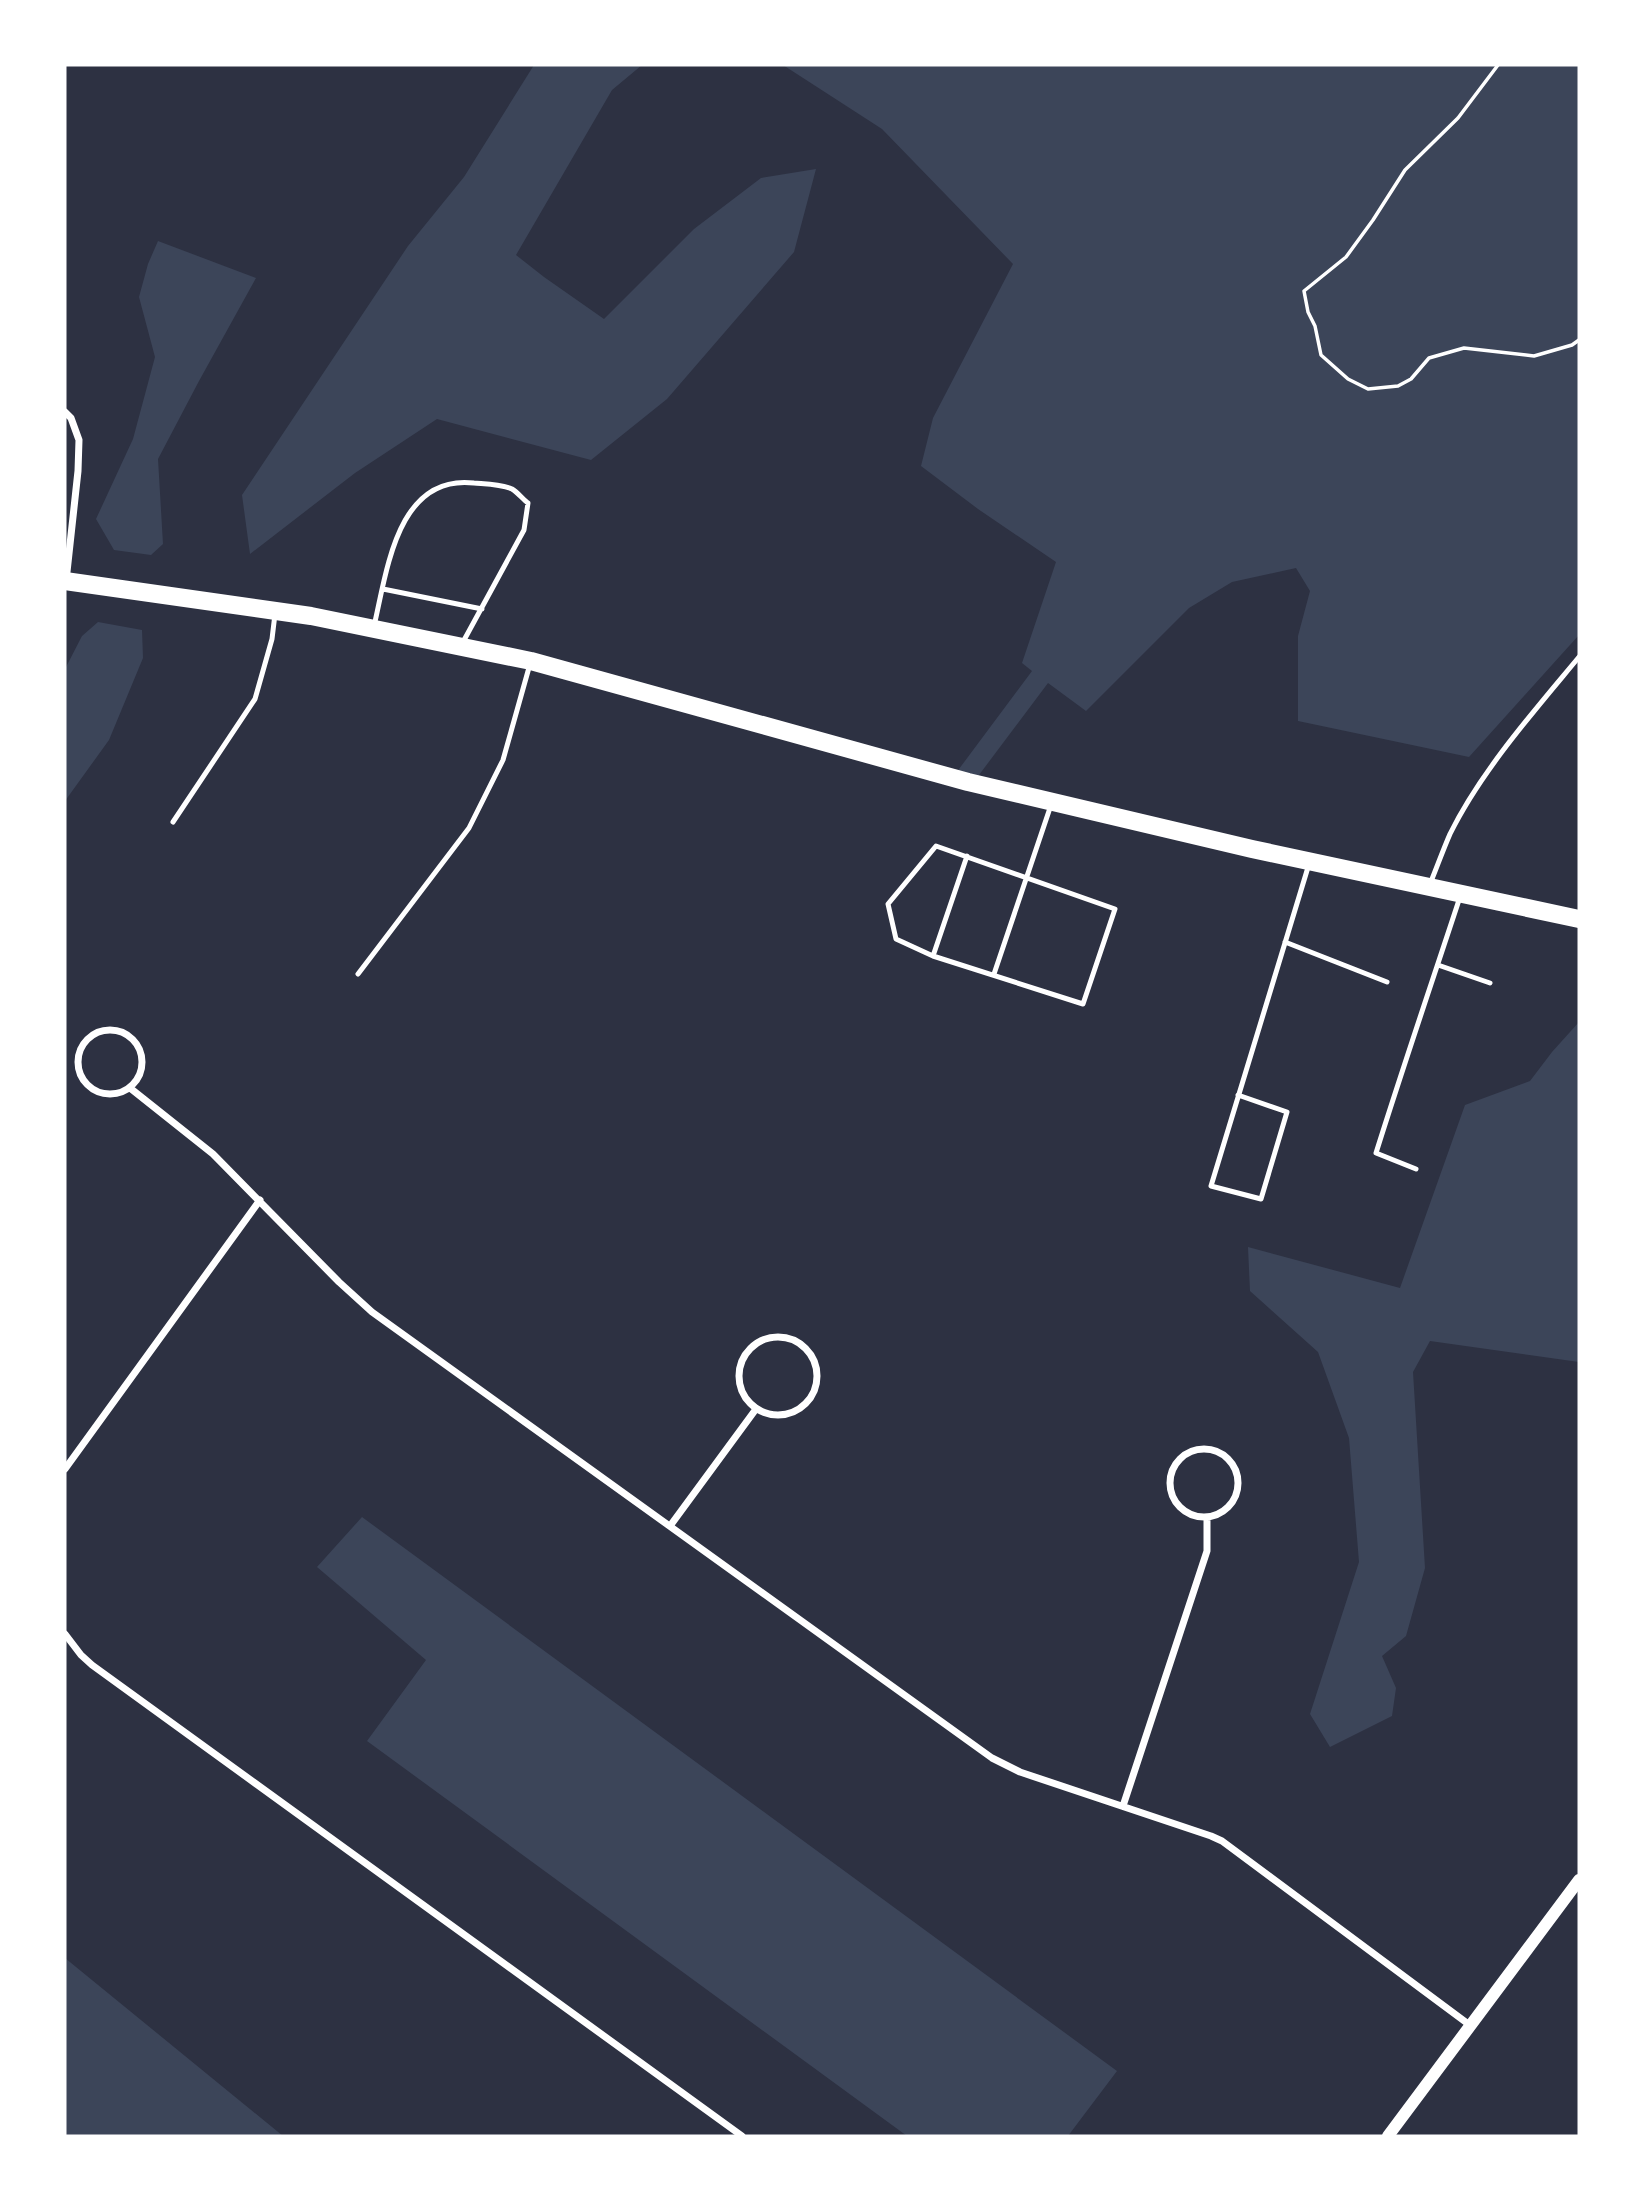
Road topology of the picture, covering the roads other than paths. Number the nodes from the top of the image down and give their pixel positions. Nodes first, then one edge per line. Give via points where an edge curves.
1 (65, 412) edge
2 (65, 581) edge
3 (383, 589) junction
4 (482, 609) junction
5 (275, 610) junction
6 (373, 629) junction
7 (461, 647) junction
8 (1579, 657) edge
9 (531, 662) junction
10 (1052, 802) junction
11 (173, 822) dead end
12 (967, 856) junction
13 (1310, 861) junction
14 (1027, 877) junction
15 (1429, 887) junction
16 (1461, 894) junction
17 (1579, 919) edge
18 (1285, 943) junction
19 (933, 956) junction
20 (1438, 965) junction
21 (358, 974) dead end
22 (994, 974) junction
23 (1387, 982) dead end
24 (1490, 983) dead end
25 (130, 1088) junction
26 (1238, 1096) junction
27 (1416, 1169) dead end
28 (260, 1200) junction
29 (756, 1409) junction
30 (65, 1469) edge
31 (1207, 1517) junction
32 (670, 1526) junction
33 (65, 1634) edge
34 (1123, 1806) junction
35 (1579, 1880) edge
36 (1471, 2026) junction
37 (742, 2136) edge
38 (1388, 2136) edge

1 - 2 street via 79,440
2 - 5 main road
3 - 4 lane
3 - 4 lane via 398,534 413,507 432,489 450,482 496,485 512,489 528,503 524,530
3 - 6 lane
4 - 7 lane
5 - 6 main road
5 - 11 lane via 255,699
6 - 7 main road
7 - 9 main road
8 - 15 lane via 1481,782 1451,833
9 - 10 main road
9 - 21 lane via 503,760 469,828
10 - 13 main road
10 - 14 lane
12 - 14 lane
12 - 19 lane
12 - 19 lane via 936,846 888,904 895,939
13 - 15 main road
13 - 18 lane
14 - 22 lane
14 - 22 lane via 1115,909 1083,1004
15 - 16 main road
16 - 17 main road
16 - 20 lane
18 - 23 lane
18 - 26 lane
19 - 22 lane
20 - 24 lane
20 - 27 lane via 1376,1153
25 - 25 street via 141,1071 135,1042 118,1031 89,1037 78,1056 81,1078 89,1087 109,1095
25 - 28 street via 203,1145
26 - 26 lane via 1211,1186 1261,1199 1287,1112
28 - 30 street
28 - 32 street via 372,1312
29 - 29 street via 780,1415 803,1406 811,1396 816,1372 812,1359 795,1342 770,1338 748,1351 741,1363 741,1388
29 - 32 street
31 - 31 street via 1233,1500 1238,1479 1221,1453 1200,1449 1180,1458 1173,1468 1171,1491 1184,1510
31 - 34 street via 1207,1551
32 - 34 street via 992,1758 1020,1772
33 - 37 street via 100,1671
34 - 36 street via 1211,1836 1236,1850
35 - 36 street
36 - 38 street

